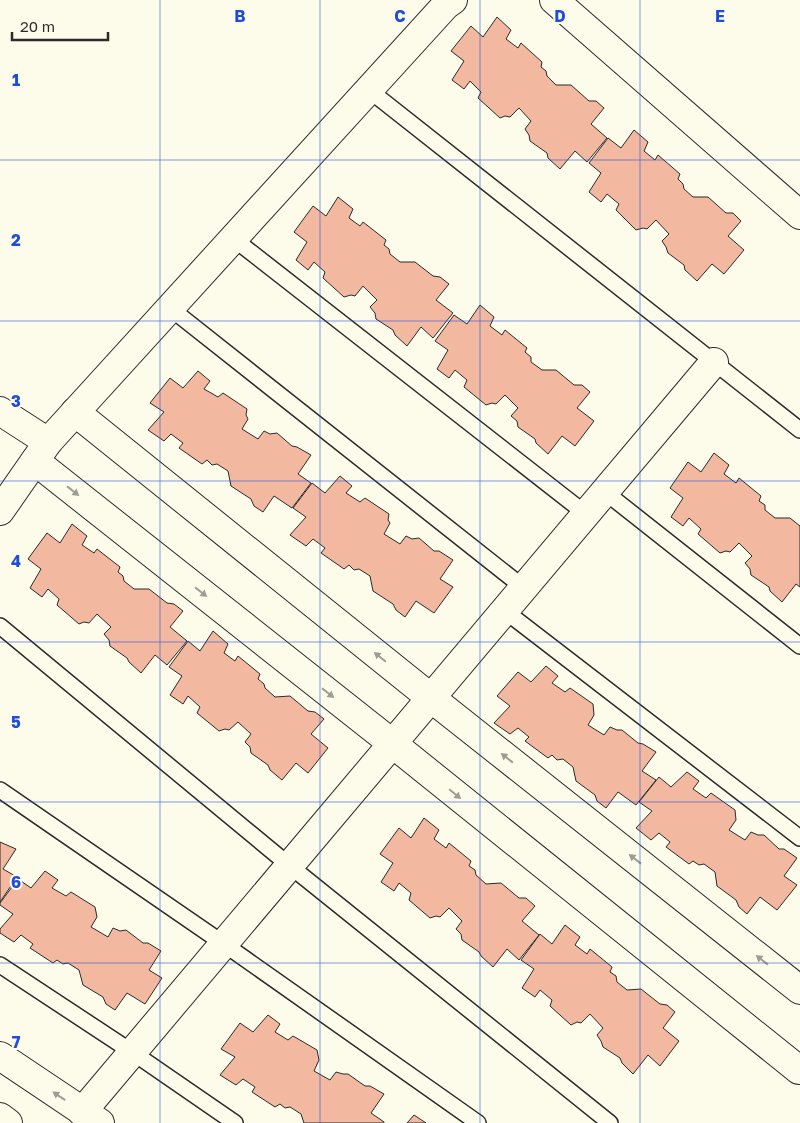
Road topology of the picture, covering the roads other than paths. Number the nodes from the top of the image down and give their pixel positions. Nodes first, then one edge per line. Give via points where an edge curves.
1 (453, 0) edge
2 (554, 0) edge
3 (369, 90) junction
4 (800, 215) edge
5 (234, 239) junction
6 (170, 308) junction
7 (714, 362) junction
8 (0, 411) edge
9 (76, 412) junction
10 (800, 430) edge
11 (42, 451) junction
12 (605, 492) junction
13 (0, 512) edge
14 (586, 514) junction
15 (524, 588) junction
16 (505, 611) junction
17 (0, 626) edge
18 (800, 646) edge
19 (431, 698) junction
20 (393, 744) junction
21 (0, 790) edge
22 (800, 838) edge
23 (290, 866) junction
24 (224, 944) junction
25 (0, 965) edge
26 (800, 990) edge
27 (132, 1052) junction
28 (0, 1056) edge
29 (799, 1069) edge
30 (0, 1117) edge
31 (91, 1117) edge
32 (8, 1123) edge
33 (235, 1123) edge
34 (478, 1123) edge
35 (610, 1123) edge

1 - 3 street
2 - 4 street
3 - 5 street
3 - 7 lane
5 - 6 street
5 - 14 lane
6 - 9 street
6 - 15 lane
7 - 10 lane
7 - 12 street
8 - 11 street
9 - 11 street
19 -> 9 street
11 - 13 street
11 -> 20 street
12 - 14 street
12 - 18 lane
14 - 15 street
15 - 16 street
16 - 19 street
16 - 22 lane
17 - 23 lane
19 - 20 street
26 -> 19 street
20 - 23 street
20 -> 29 street
21 - 24 lane
23 - 24 street
23 - 35 lane
24 - 27 street
24 - 34 lane
25 - 27 lane
27 - 31 street
27 - 33 lane
31 -> 28 street
30 - 32 street

